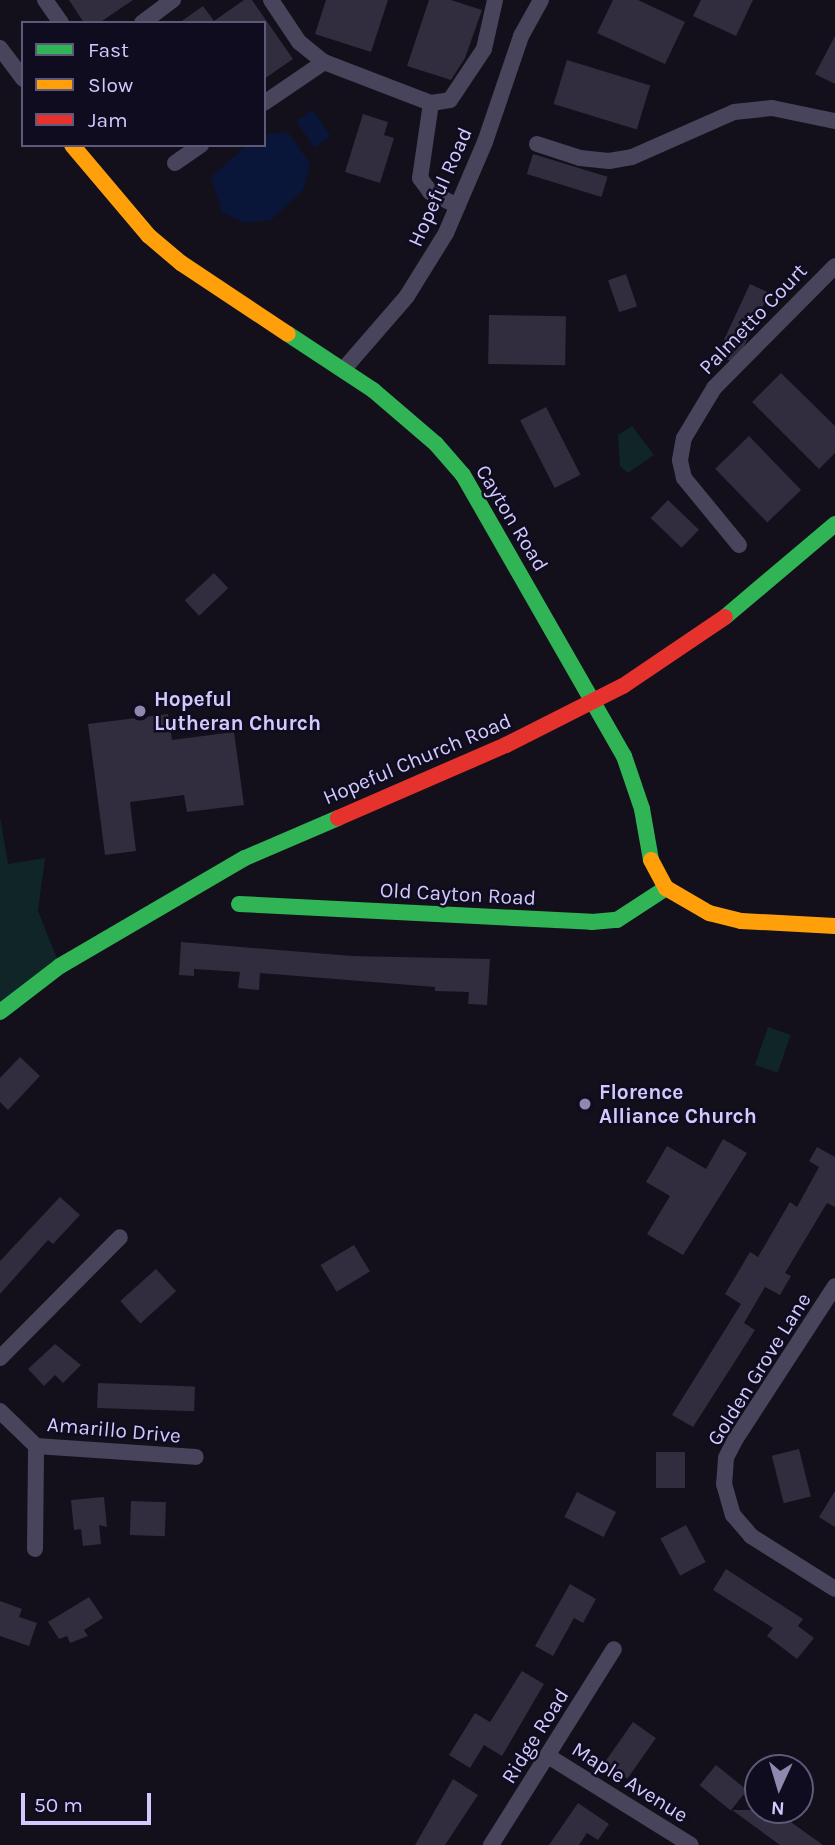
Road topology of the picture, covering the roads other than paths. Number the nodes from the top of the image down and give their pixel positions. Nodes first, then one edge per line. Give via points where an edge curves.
1 (45, 0) edge
2 (173, 0) edge
3 (271, 0) edge
4 (495, 0) edge
5 (541, 0) edge
6 (60, 21) edge
7 (145, 21) edge
8 (0, 48) edge
9 (324, 62) junction
10 (21, 76) edge
11 (266, 102) edge
12 (431, 103) junction
13 (835, 121) edge
14 (537, 144) dead end
15 (74, 147) edge
16 (198, 147) edge
17 (175, 163) dead end
18 (458, 206) junction
19 (835, 266) edge
20 (343, 370) junction
21 (835, 524) edge
22 (739, 544) dead end
23 (594, 702) junction
24 (666, 888) junction
25 (239, 904) dead end
26 (835, 926) edge
27 (0, 1013) edge
28 (120, 1237) dead end
29 (832, 1297) edge
30 (0, 1358) edge
31 (0, 1411) edge
32 (36, 1446) junction
33 (196, 1457) dead end
34 (36, 1549) dead end
35 (835, 1589) edge
36 (614, 1649) dead end
37 (548, 1756) junction
38 (491, 1845) edge
39 (691, 1845) edge

1 - 6 street
2 - 7 street
3 - 9 street via 299,42
4 - 12 street via 484,49 456,96
5 - 18 street, Hopeful Road via 521,36
8 - 10 street
9 - 11 street
9 - 12 street
12 - 18 street via 420,178 429,192
13 - 14 street via 772,108 734,111 632,156 609,161 579,158
15 - 20 street, Cayton Road via 149,236
16 - 17 street
18 - 20 street, Hopeful Road via 407,296
19 - 22 street, Palmetto Court via 714,388 684,438 680,460 688,485
20 - 23 street, Cayton Road via 406,415 463,475
21 - 23 street, Hopeful Church Road via 737,609
23 - 24 street, Cayton Road via 624,756 642,809 652,864
23 - 27 street, Hopeful Church Road via 506,745 292,835 210,876 60,966
24 - 25 street, Old Cayton Road via 617,920 592,922
24 - 26 street via 709,913 741,921
28 - 30 street
29 - 35 street, Golden Grove Lane via 735,1440 726,1458 724,1484 733,1516 751,1536
31 - 32 street, Amarillo Drive
32 - 33 street, Amarillo Drive
32 - 34 street
36 - 37 street, Ridge Road
37 - 38 street, Ridge Road
37 - 39 street, Maple Avenue

